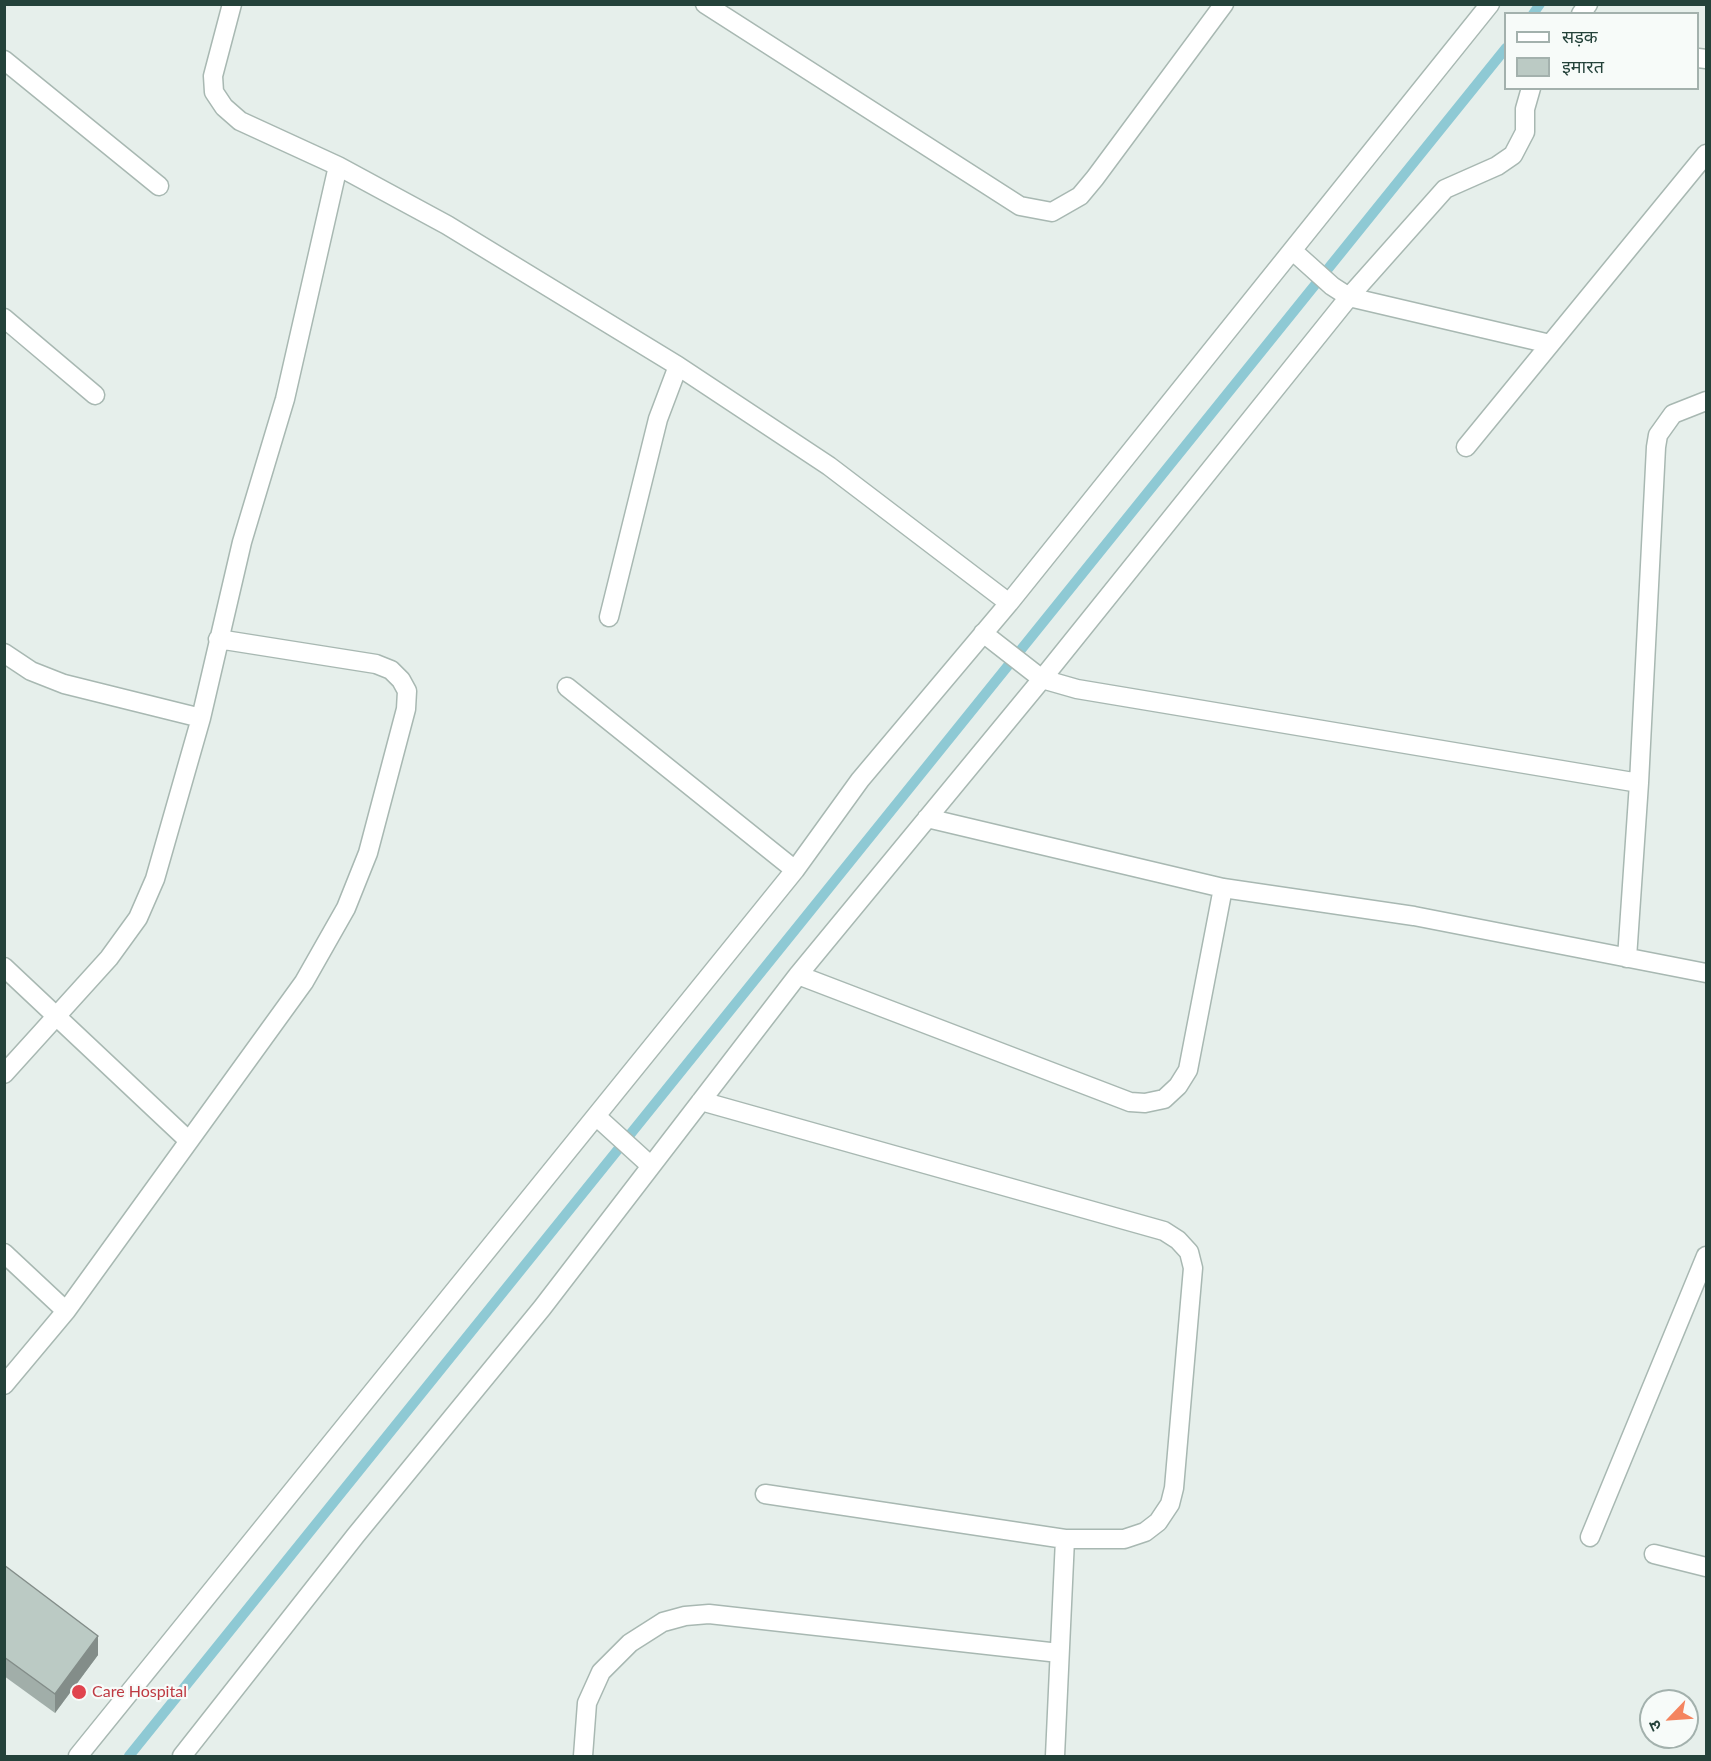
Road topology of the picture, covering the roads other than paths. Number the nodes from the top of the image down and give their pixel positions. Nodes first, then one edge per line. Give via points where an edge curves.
1 (232, 4) edge
2 (705, 4) edge
3 (1224, 4) edge
4 (1490, 4) edge
5 (4, 60) edge
6 (1530, 90) edge
7 (1707, 154) edge
8 (338, 166) junction
9 (159, 186) dead end
10 (1293, 251) junction
11 (1349, 297) junction
12 (4, 318) edge
13 (1550, 344) junction
14 (678, 366) junction
15 (95, 395) dead end
16 (1707, 401) edge
17 (1466, 447) dead end
18 (1009, 603) junction
19 (609, 617) dead end
20 (983, 633) junction
21 (218, 639) junction
22 (4, 653) edge
23 (1042, 679) junction
24 (567, 687) dead end
25 (201, 718) junction
26 (1640, 783) junction
27 (927, 818) junction
28 (795, 870) junction
29 (1223, 888) junction
30 (1627, 958) junction
31 (4, 967) edge
32 (1707, 973) edge
33 (798, 975) junction
34 (57, 1018) junction
35 (4, 1074) edge
36 (701, 1101) junction
37 (596, 1116) junction
38 (189, 1141) junction
39 (651, 1166) junction
40 (4, 1253) edge
41 (1707, 1256) edge
42 (66, 1311) junction
43 (4, 1384) edge
44 (765, 1494) dead end
45 (1590, 1537) dead end
46 (1065, 1539) junction
47 (1654, 1554) dead end
48 (1707, 1567) edge
49 (1059, 1653) junction
50 (78, 1756) edge
51 (182, 1756) edge
52 (583, 1756) edge
53 (1055, 1756) edge

1 - 8 street via 215,60 214,92 240,121
2 - 3 street via 1020,206 1052,212 1080,196 1095,178
4 - 10 street
5 - 9 street
6 - 11 street via 1525,132 1513,154 1497,166 1445,189
7 - 13 street
8 - 14 street via 447,225
8 - 21 street via 285,399
10 - 11 street
10 - 18 street
11 - 13 street
11 - 23 street
12 - 15 street
13 - 17 street
14 - 18 street via 829,466
14 - 19 street via 658,419
16 - 26 street via 1674,414 1658,435
18 - 20 street
20 - 23 street
20 - 28 street via 860,780
21 - 25 street
21 - 38 street via 376,664 391,670 401,680 407,700 368,853 346,908 304,982
22 - 25 street via 31,671 64,684
23 - 26 street via 1077,689
23 - 27 street
24 - 28 street
25 - 34 street via 154,879 138,918
26 - 30 street
27 - 29 street
27 - 33 street
28 - 37 street
29 - 30 street via 1414,916
29 - 33 street via 1188,1070 1164,1099 1145,1103 1130,1102
30 - 32 street
31 - 34 street
33 - 36 street
34 - 35 street
34 - 38 street
36 - 39 street
36 - 46 street via 1164,1231 1189,1252 1193,1268 1170,1504 1158,1522 1145,1532 1124,1539
37 - 39 street
37 - 50 street
38 - 42 street
39 - 51 street via 542,1308
40 - 42 street
41 - 45 street
42 - 43 street
44 - 46 street
46 - 49 street
47 - 48 street
49 - 52 street via 709,1614 685,1616 663,1622 630,1643 601,1672 587,1703
49 - 53 street

